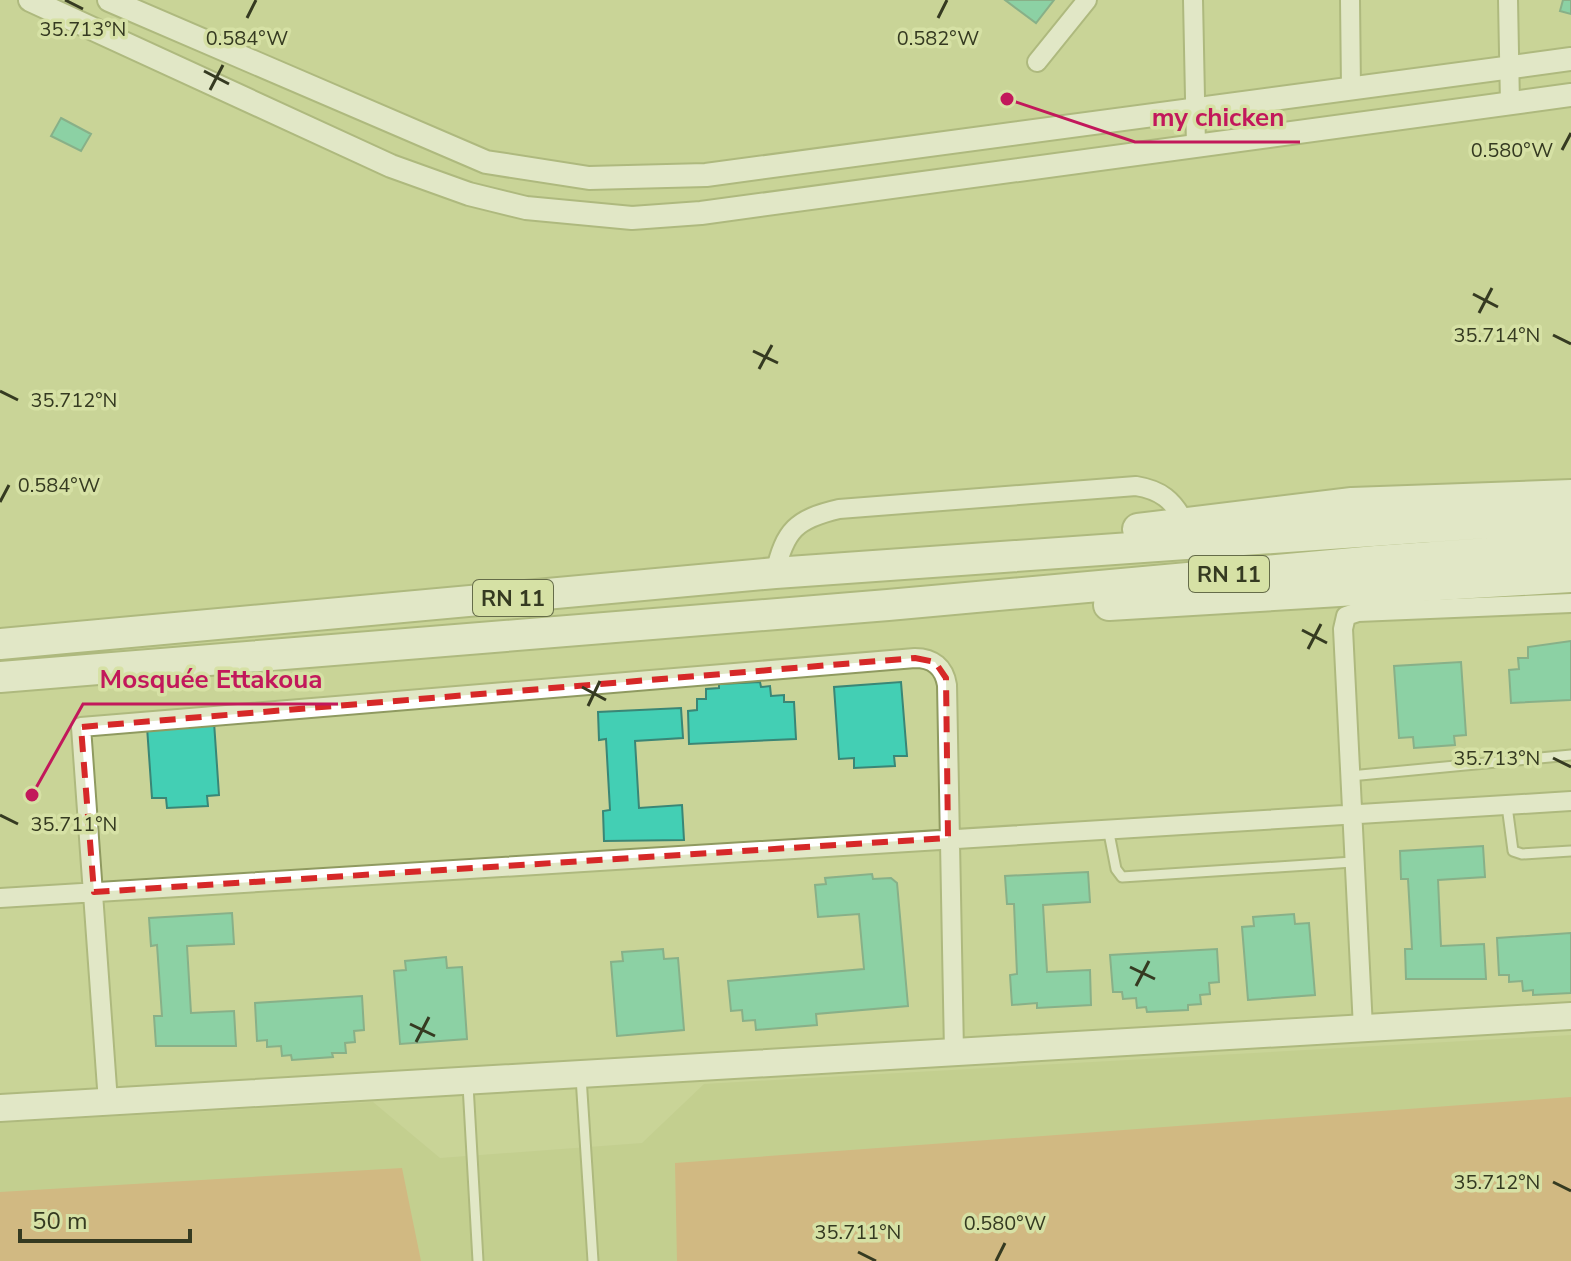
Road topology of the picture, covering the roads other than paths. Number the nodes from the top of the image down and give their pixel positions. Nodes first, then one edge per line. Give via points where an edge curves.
1 (30, 0) edge
2 (109, 0) edge
3 (1087, 0) edge
4 (1193, 0) edge
5 (1350, 0) edge
6 (1508, 0) edge
7 (60, 6) edge
8 (1571, 59) edge
9 (1037, 62) dead end
10 (1508, 66) junction
11 (1351, 88) junction
12 (1571, 95) edge
13 (1510, 104) junction
14 (1193, 109) junction
15 (1196, 146) junction
16 (1571, 495) edge
17 (1571, 517) edge
18 (1185, 523) junction
19 (1571, 547) edge
20 (1027, 556) junction
21 (775, 573) junction
22 (1571, 577) edge
23 (1571, 603) edge
24 (888, 605) junction
25 (0, 644) edge
26 (0, 677) edge
27 (1571, 755) edge
28 (1350, 776) junction
29 (1571, 801) edge
30 (1507, 806) junction
31 (1350, 812) junction
32 (1108, 828) junction
33 (948, 838) junction
34 (1571, 851) edge
35 (1353, 862) junction
36 (94, 892) junction
37 (0, 898) edge
38 (1571, 1016) edge
39 (1363, 1028) junction
40 (954, 1052) junction
41 (581, 1074) junction
42 (468, 1081) junction
43 (108, 1102) junction
44 (0, 1108) edge
45 (478, 1261) edge
46 (593, 1261) edge

1 - 7 street
2 - 14 street via 486,162 589,178 706,175
3 - 9 street
4 - 14 street
5 - 11 street
6 - 10 street
7 - 15 street via 391,166 526,208 632,218 701,213
8 - 10 street
10 - 11 street
10 - 13 street
11 - 14 street
12 - 13 street
13 - 15 street
14 - 15 street
16 - 18 highway via 1352,503
17 - 20 highway, RN 11
18 - 20 highway via 1094,536
18 - 21 street via 1168,497 1136,486 839,509 796,525 785,539
19 - 24 highway, RN 11
20 - 21 highway, RN 11
21 - 25 highway, RN 11
22 - 24 highway via 988,614
23 - 28 street via 1346,616
24 - 26 highway, RN 11
27 - 28 lane
28 - 31 street
29 - 30 street
30 - 31 street
30 - 34 lane via 1513,851
31 - 32 street
31 - 35 street
32 - 33 street
32 - 35 lane via 1122,877
33 - 36 street
33 - 36 street via 947,685 935,662 915,658 81,727
33 - 40 street
35 - 39 street
36 - 37 street
36 - 43 street
38 - 39 main road
39 - 40 main road
40 - 41 main road
41 - 42 main road
41 - 46 lane
42 - 43 main road
42 - 45 lane
43 - 44 main road

